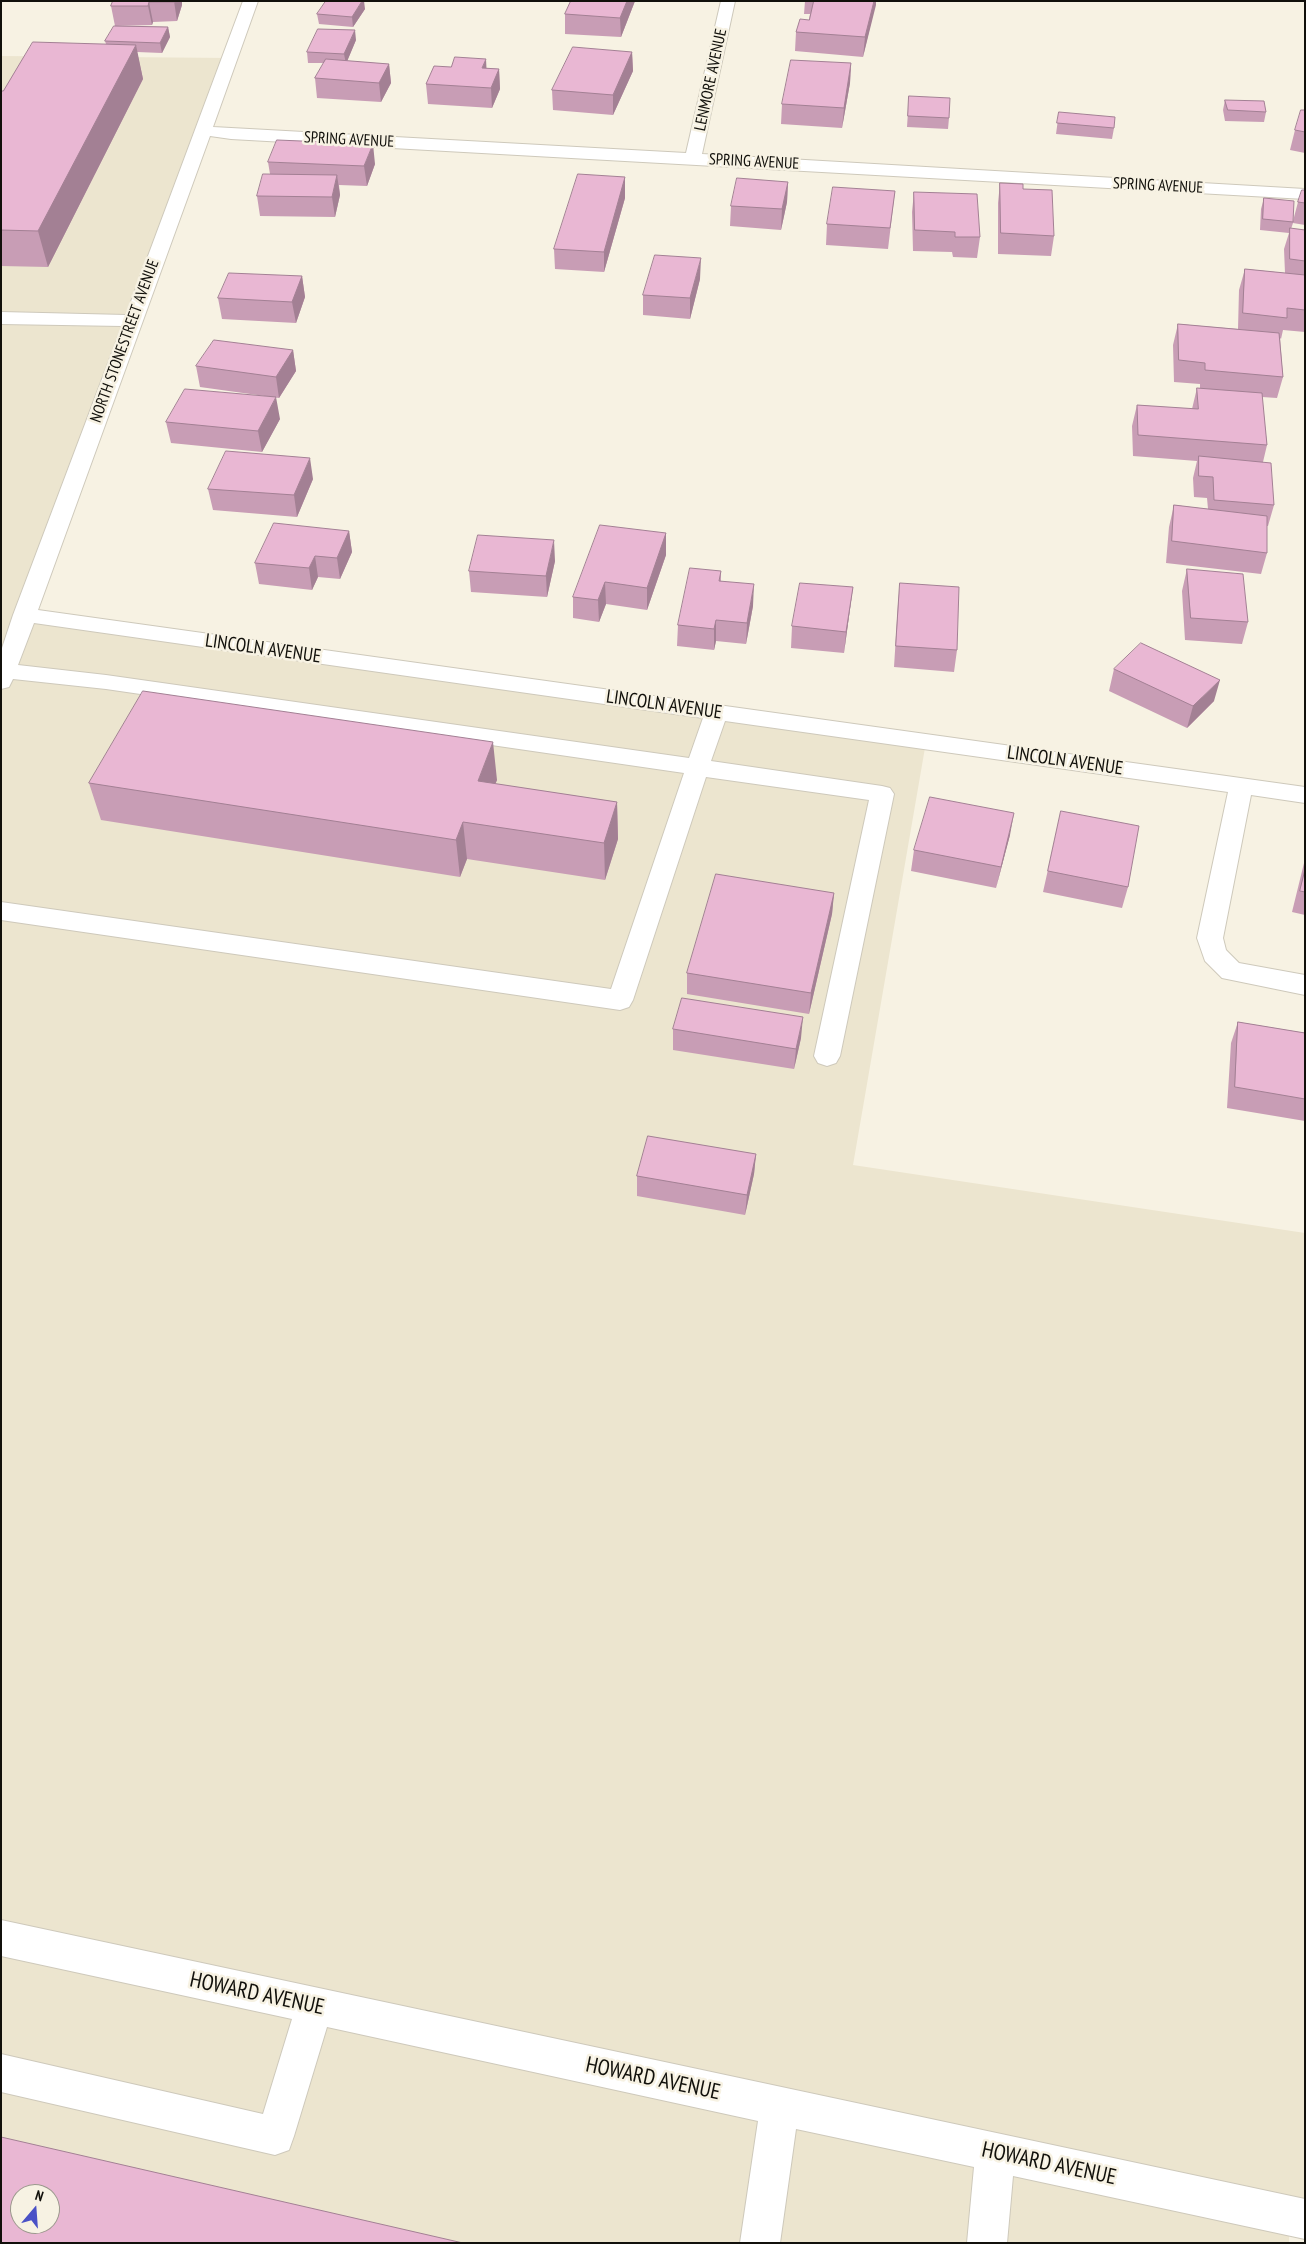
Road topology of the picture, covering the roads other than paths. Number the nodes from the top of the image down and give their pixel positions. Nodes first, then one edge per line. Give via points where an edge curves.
1 (251, 1) edge
2 (728, 1) edge
3 (203, 130) junction
4 (693, 158) junction
5 (1305, 194) edge
6 (1, 318) edge
7 (133, 321) junction
8 (1, 608) edge
9 (25, 612) junction
10 (3, 676) edge
11 (716, 712) junction
12 (697, 768) junction
13 (1241, 786) junction
14 (1305, 795) edge
15 (1, 911) edge
16 (1305, 985) edge
17 (828, 1056) dead end
18 (1, 1938) edge
19 (315, 2006) junction
20 (1, 2073) edge
21 (780, 2106) junction
22 (995, 2153) junction
23 (1305, 2219) edge
24 (760, 2243) edge
25 (987, 2243) edge

1 - 3 street, NORTH STONESTREET AVENUE
2 - 4 street, LENMORE AVENUE
3 - 4 street, SPRING AVENUE
3 - 7 street, NORTH STONESTREET AVENUE
4 - 5 street, SPRING AVENUE
6 - 7 street
7 - 9 street, NORTH STONESTREET AVENUE
8 - 9 street, LINCOLN AVENUE
9 - 10 street, NORTH STONESTREET AVENUE
9 - 11 street, LINCOLN AVENUE
10 - 12 street via 106,682
11 - 12 street
11 - 13 street, LINCOLN AVENUE
12 - 15 street via 620,1000
12 - 17 street via 882,794
13 - 14 street, LINCOLN AVENUE
13 - 16 street via 1210,938 1214,954 1230,971
18 - 19 street, HOWARD AVENUE
19 - 20 street via 274,2136
19 - 21 street, HOWARD AVENUE
21 - 22 street, HOWARD AVENUE
21 - 24 street
22 - 23 street, HOWARD AVENUE
22 - 25 street

